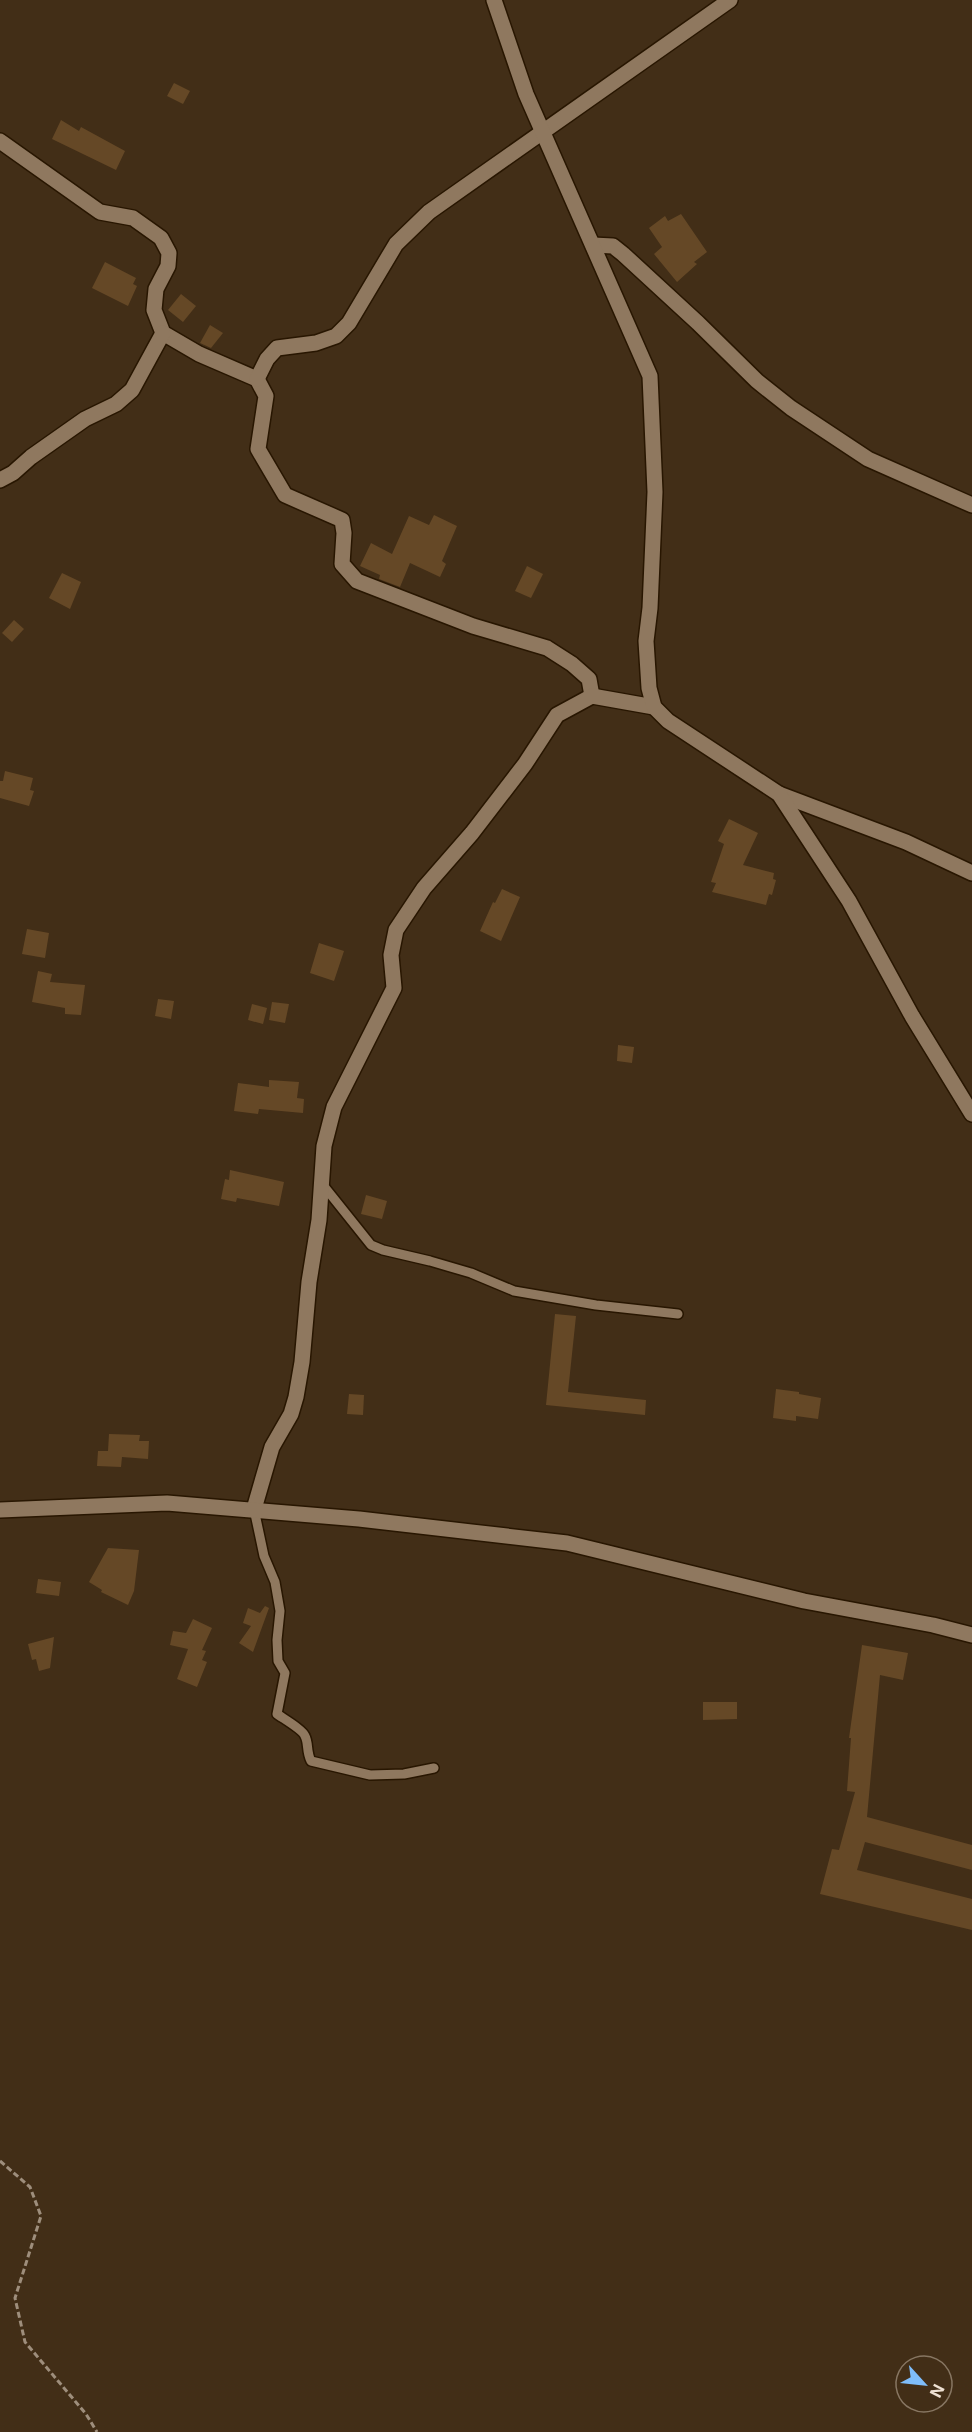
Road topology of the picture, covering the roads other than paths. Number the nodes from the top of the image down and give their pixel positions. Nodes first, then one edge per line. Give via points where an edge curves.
1 (494, 0) edge
2 (730, 0) edge
3 (543, 130) junction
4 (0, 141) edge
5 (593, 245) junction
6 (163, 333) junction
7 (257, 379) junction
8 (0, 480) edge
9 (972, 505) edge
10 (592, 696) junction
11 (654, 707) junction
12 (779, 794) junction
13 (972, 873) edge
14 (972, 1114) edge
15 (323, 1185) junction
16 (678, 1314) dead end
17 (254, 1509) junction
18 (0, 1510) edge
19 (972, 1635) edge
20 (434, 1768) dead end

1 - 3 street via 526,94
2 - 3 street
3 - 5 street
3 - 7 street via 429,212 396,244 349,323 336,336 277,348
4 - 6 street via 100,212 133,218 161,238 169,253 168,266 156,289 154,310
5 - 9 street via 613,246 623,254 757,381 807,419 868,459
5 - 11 street via 650,376 655,492 651,608 646,641
6 - 7 street via 199,354
6 - 8 street via 132,390 117,404 85,418
7 - 10 street via 266,396 258,449 285,495 342,520 342,564 357,581 473,626 548,648 589,679
10 - 11 street
10 - 15 street via 557,715 525,764 424,888 396,930 391,955 394,988 334,1107 324,1146
11 - 12 street via 668,721
12 - 13 street via 906,842
12 - 14 street via 849,901
15 - 16 lane via 370,1245 383,1250 471,1273 514,1291
15 - 17 street via 296,1397 273,1447
17 - 18 street via 167,1503
17 - 19 street via 567,1543 804,1601
17 - 20 lane via 280,1611 278,1661 285,1673 278,1714 303,1732 311,1761 370,1775

